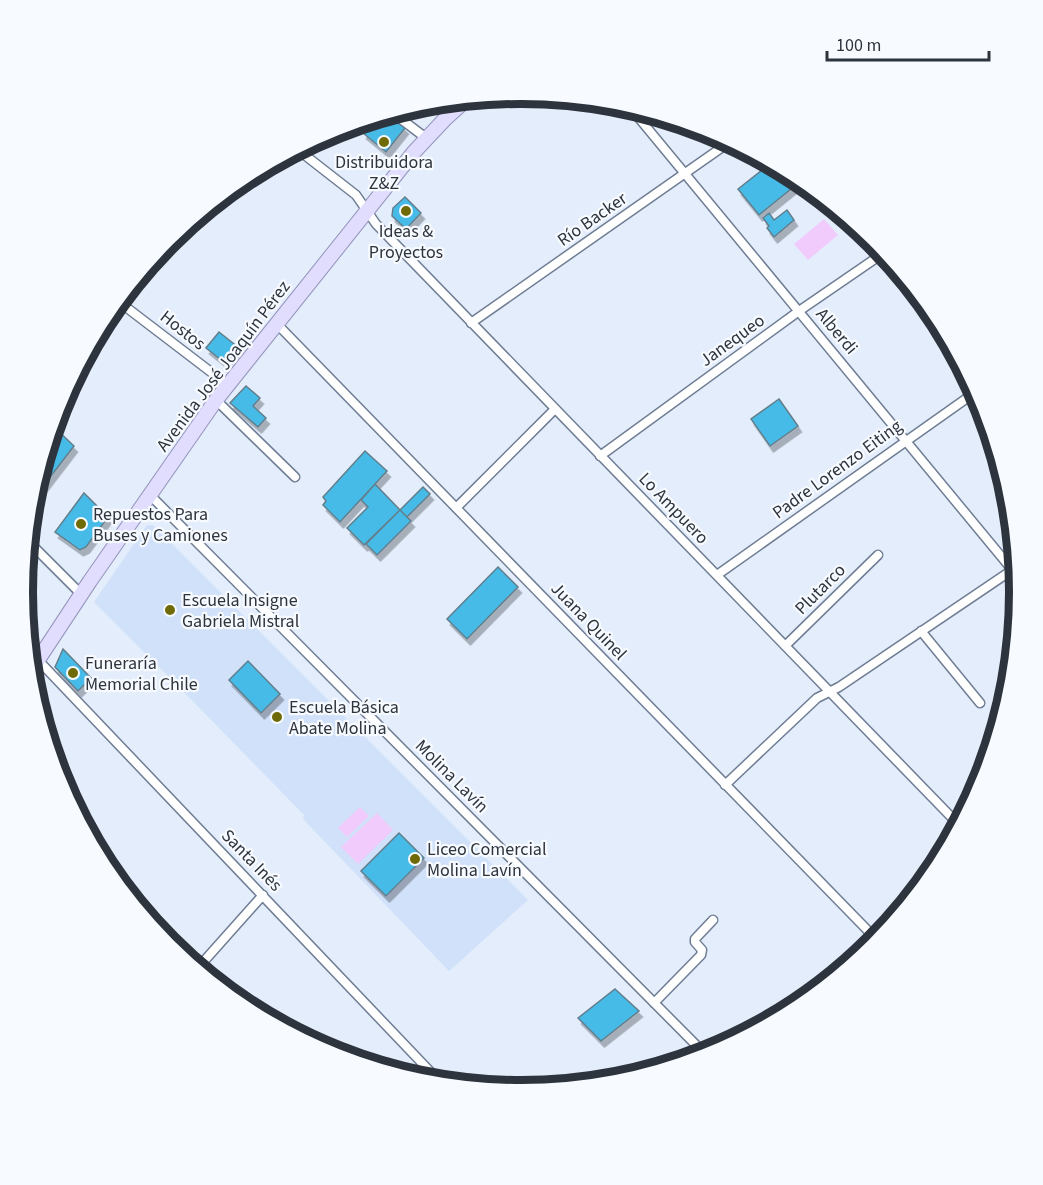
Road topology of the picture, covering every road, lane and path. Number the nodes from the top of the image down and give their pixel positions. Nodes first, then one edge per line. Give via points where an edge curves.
1 (457, 108) edge
2 (402, 119) edge
3 (639, 119) edge
4 (426, 138) junction
5 (722, 147) edge
6 (304, 155) edge
7 (684, 174) junction
8 (367, 210) junction
9 (877, 258) edge
10 (125, 307) edge
11 (799, 312) junction
12 (471, 323) junction
13 (277, 324) junction
14 (228, 386) junction
15 (969, 397) edge
16 (216, 400) junction
17 (555, 409) junction
18 (906, 440) junction
19 (600, 456) junction
20 (295, 477) dead end
21 (150, 495) junction
22 (456, 508) junction
23 (35, 548) edge
24 (878, 555) dead end
25 (1009, 560) edge
26 (1009, 571) edge
27 (717, 575) junction
28 (81, 594) junction
29 (921, 631) junction
30 (785, 646) junction
31 (38, 660) edge
32 (39, 671) edge
33 (829, 692) junction
34 (980, 703) dead end
35 (725, 785) junction
36 (954, 820) edge
37 (263, 895) junction
38 (713, 920) dead end
39 (871, 934) edge
40 (203, 963) edge
41 (654, 1003) junction
42 (699, 1048) edge
43 (431, 1073) edge

1 - 4 main road, Avenida José Joaquín Pérez
2 - 4 street
3 - 7 street, Alberdi
4 - 8 main road, Avenida José Joaquín Pérez
5 - 7 street, Río Backer
6 - 8 street, Lo Ampuero via 356,195
7 - 11 street, Alberdi
7 - 12 street, Río Backer
8 - 12 street, Lo Ampuero
8 - 13 main road, Avenida José Joaquín Pérez
9 - 11 street, Janequeo
10 - 14 street, Hostos
11 - 18 street, Alberdi
11 - 19 street, Janequeo
12 - 17 street, Lo Ampuero
13 - 14 main road, Avenida José Joaquín Pérez
13 - 22 street, Juana Quinel
14 - 16 main road, Avenida José Joaquín Pérez
15 - 18 street, Padre Lorenzo Eiting
16 - 20 street
16 - 21 main road, Avenida José Joaquín Pérez
17 - 19 street, Lo Ampuero
17 - 22 street
18 - 25 street, Alberdi
18 - 27 street, Padre Lorenzo Eiting
19 - 27 street, Lo Ampuero
21 - 28 main road, Avenida José Joaquín Pérez
21 - 41 street, Molina Lavín
22 - 35 street, Juana Quinel
23 - 28 street
24 - 30 street, Plutarco
26 - 29 street
27 - 30 street, Lo Ampuero
28 - 31 main road, Avenida José Joaquín Pérez
29 - 33 street
29 - 34 street
30 - 33 street, Lo Ampuero
32 - 37 street, Santa Inés
33 - 35 street via 817,698
33 - 36 street, Lo Ampuero
35 - 39 street, Juana Quinel
37 - 40 street
37 - 43 street, Santa Inés
38 - 41 street via 694,939 701,955
41 - 42 street, Molina Lavín

